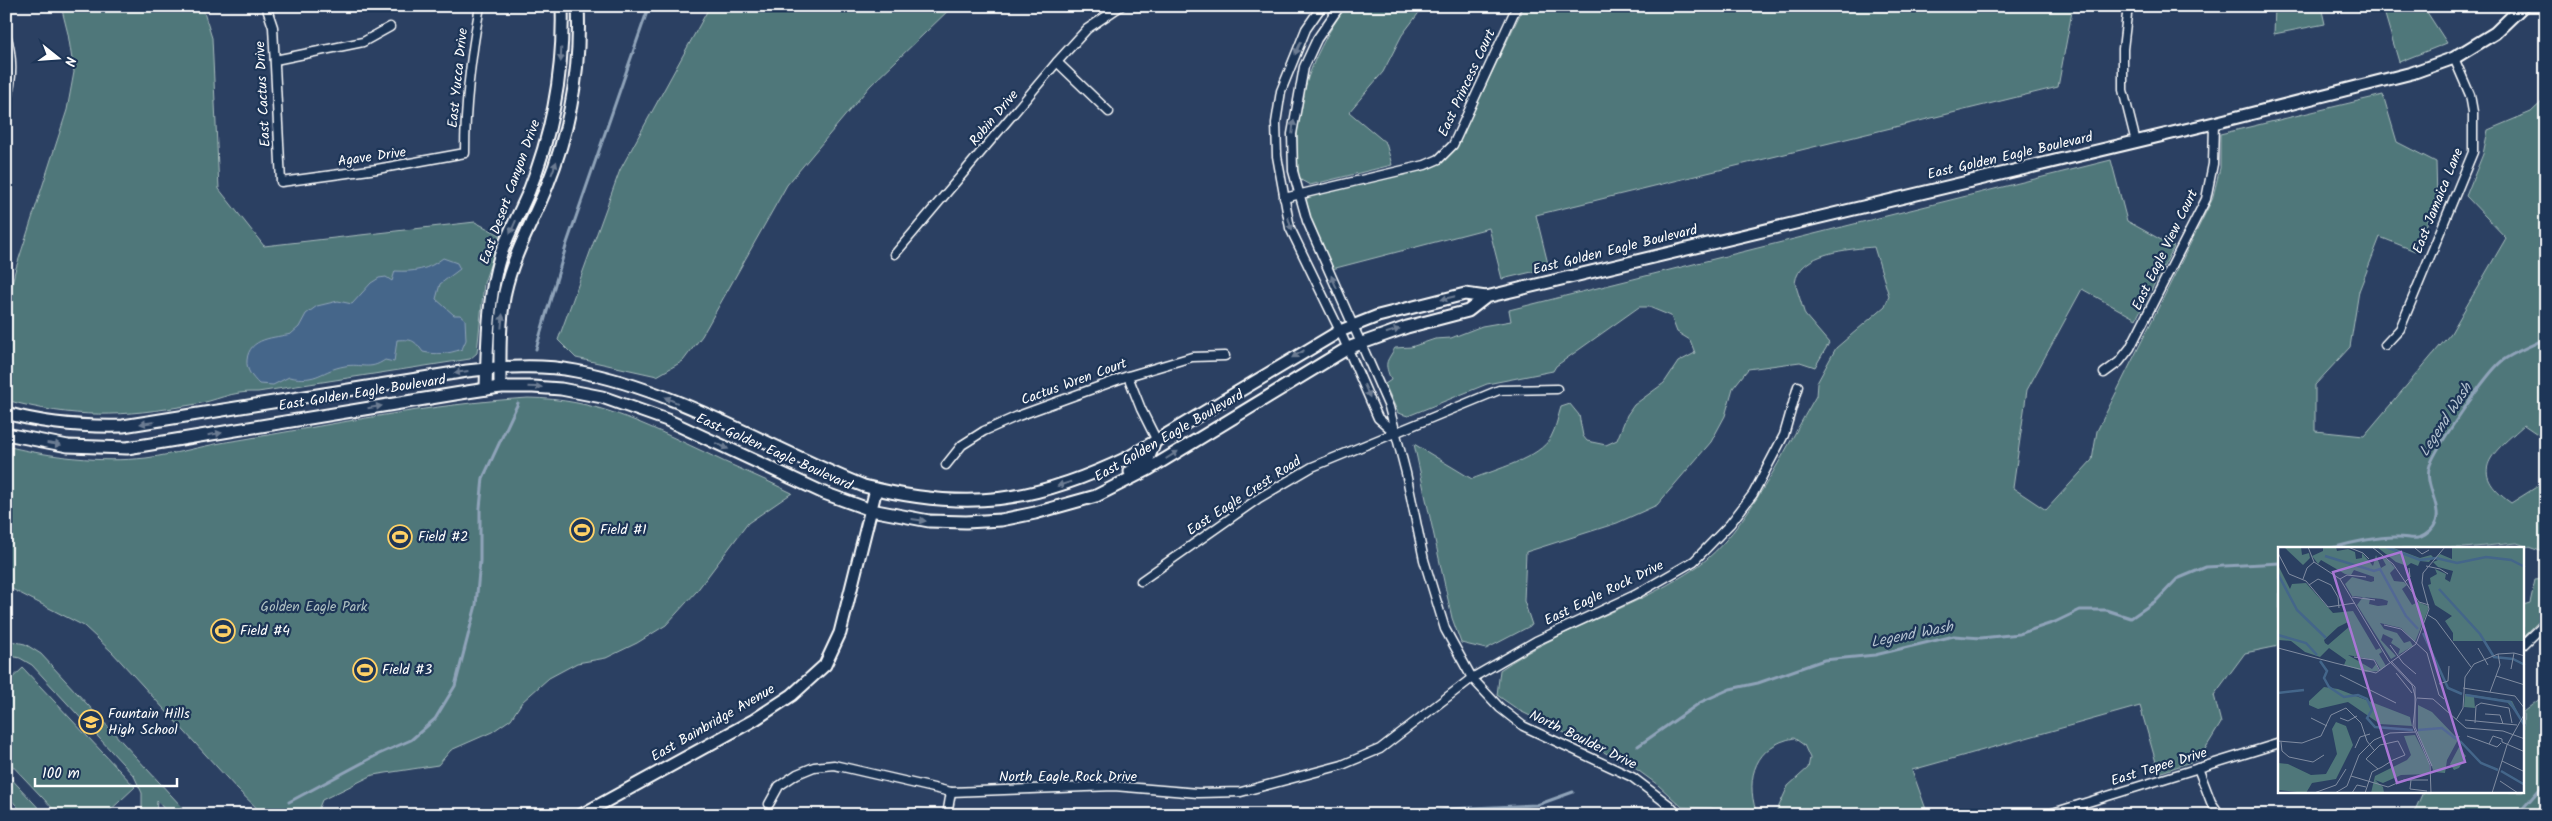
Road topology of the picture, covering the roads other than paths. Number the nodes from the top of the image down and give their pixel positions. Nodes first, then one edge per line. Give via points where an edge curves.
1 (266, 6) edge
2 (480, 6) edge
3 (562, 6) edge
4 (578, 6) edge
5 (1121, 6) edge
6 (1322, 6) edge
7 (1340, 6) edge
8 (1517, 6) edge
9 (2128, 6) edge
10 (2522, 6) edge
11 (390, 28) dead end
12 (6, 34) edge
13 (2454, 58) junction
14 (275, 60) junction
15 (1057, 62) junction
16 (6, 102) edge
17 (1109, 112) dead end
18 (2214, 123) junction
19 (2136, 142) junction
20 (465, 153) joint
21 (282, 182) joint
22 (1299, 193) junction
23 (1284, 198) junction
24 (895, 254) dead end
25 (1486, 297) junction
26 (1354, 326) junction
27 (1340, 331) junction
28 (1360, 344) junction
29 (2385, 345) dead end
30 (1348, 348) junction
31 (1225, 356) dead end
32 (500, 368) junction
33 (486, 369) junction
34 (2104, 373) dead end
35 (1128, 376) junction
36 (1798, 386) dead end
37 (500, 387) junction
38 (486, 389) junction
39 (1557, 389) dead end
40 (6, 413) edge
41 (1394, 432) junction
42 (6, 434) edge
43 (1156, 439) junction
44 (946, 465) dead end
45 (876, 489) junction
46 (1096, 496) junction
47 (871, 510) junction
48 (1141, 581) dead end
49 (2546, 623) edge
50 (2524, 643) edge
51 (1472, 678) junction
52 (2278, 744) edge
53 (1380, 749) joint
54 (2198, 768) junction
55 (951, 792) junction
56 (769, 804) dead end
57 (581, 815) edge
58 (947, 815) edge
59 (1678, 815) edge
60 (2046, 815) edge
61 (2220, 815) edge

1 - 14 street, East Cactus Drive via 273,26
2 - 20 street, East Yucca Drive via 469,72
3 -> 33 street, East Desert Canyon Drive via 561,72 556,104 540,161 495,274
32 -> 4 street, East Desert Canyon Drive via 503,308 510,274 566,130 575,85
5 - 15 street, Robin Drive via 1087,29
6 -> 23 street, North Boulder Drive via 1306,29 1282,91 1276,122 1277,156
22 -> 7 street, North Boulder Drive via 1292,143 1298,91 1307,58
8 - 22 street, East Princess Court via 1452,145 1440,159
9 - 19 street via 2123,90
10 - 13 street, East Golden Eagle Boulevard via 2495,33
11 - 14 street via 363,42
12 - 16 street via 12,84
13 - 18 street, East Golden Eagle Boulevard via 2412,73
13 - 29 street, East Jamaica Lane via 2470,95 2475,136 2473,152 2400,329
14 - 21 street, East Cactus Drive
15 - 17 street
15 - 24 street, Robin Drive
18 - 19 street, East Golden Eagle Boulevard
18 - 34 street, East Eagle View Court via 2213,164 2206,199 2130,348
19 - 25 street, East Golden Eagle Boulevard
20 - 21 street, Agave Drive via 377,170
22 - 23 street, East Princess Court
26 -> 22 street, North Boulder Drive via 1307,221
23 -> 27 street, North Boulder Drive via 1290,228
25 -> 26 street, East Golden Eagle Boulevard via 1465,294 1378,316
28 -> 25 street, East Golden Eagle Boulevard via 1406,327 1468,311
26 - 27 street, East Golden Eagle Boulevard
26 - 28 street, North Boulder Drive
27 - 30 street, North Boulder Drive
27 -> 43 street, East Golden Eagle Boulevard
28 - 30 street, East Golden Eagle Boulevard
28 - 41 street, North Boulder Drive via 1388,407
30 -> 41 street, North Boulder Drive via 1378,418
46 -> 30 street, East Golden Eagle Boulevard via 1149,469
31 - 35 street, Cactus Wren Court via 1192,357
32 - 33 street, East Golden Eagle Boulevard
32 - 37 street, East Desert Canyon Drive
45 -> 32 street, East Golden Eagle Boulevard via 813,465 636,386 574,370
33 - 38 street, East Desert Canyon Drive
33 -> 40 street, East Golden Eagle Boulevard via 123,426 88,427
35 - 43 street
35 - 44 street, Cactus Wren Court via 984,431 962,445
36 - 51 street, East Eagle Rock Drive via 1784,435 1752,494 1730,524 1694,561 1635,595 1536,641
37 - 38 street, East Golden Eagle Boulevard
37 -> 47 street, East Golden Eagle Boulevard via 561,389 633,406 824,493
42 -> 38 street, East Golden Eagle Boulevard via 68,446 127,448
39 - 41 street, East Eagle Crest Road via 1499,390
41 - 48 street, East Eagle Crest Road via 1312,467 1266,493
41 - 51 street, North Boulder Drive via 1424,560 1445,628
43 -> 45 street, East Golden Eagle Boulevard via 1129,457 1097,472 1032,494 942,501
43 - 46 street via 1148,459
45 - 47 street, East Bainbridge Avenue
47 -> 46 street, East Golden Eagle Boulevard via 929,521 966,522 1035,514
47 - 57 street, East Bainbridge Avenue via 840,633 825,664 792,695 754,720
49 - 50 street
51 - 53 street, East Eagle Rock Drive
51 - 59 street, North Boulder Drive via 1500,708 1523,726 1632,777
52 - 54 street, East Tepee Drive
53 - 55 street, North Eagle Rock Drive via 1342,765 1241,792 1198,793 1114,786
54 - 60 street, East Tepee Drive
54 - 61 street via 2211,802
55 - 56 street, North Eagle Rock Drive via 834,765 796,774 779,786
55 - 58 street

